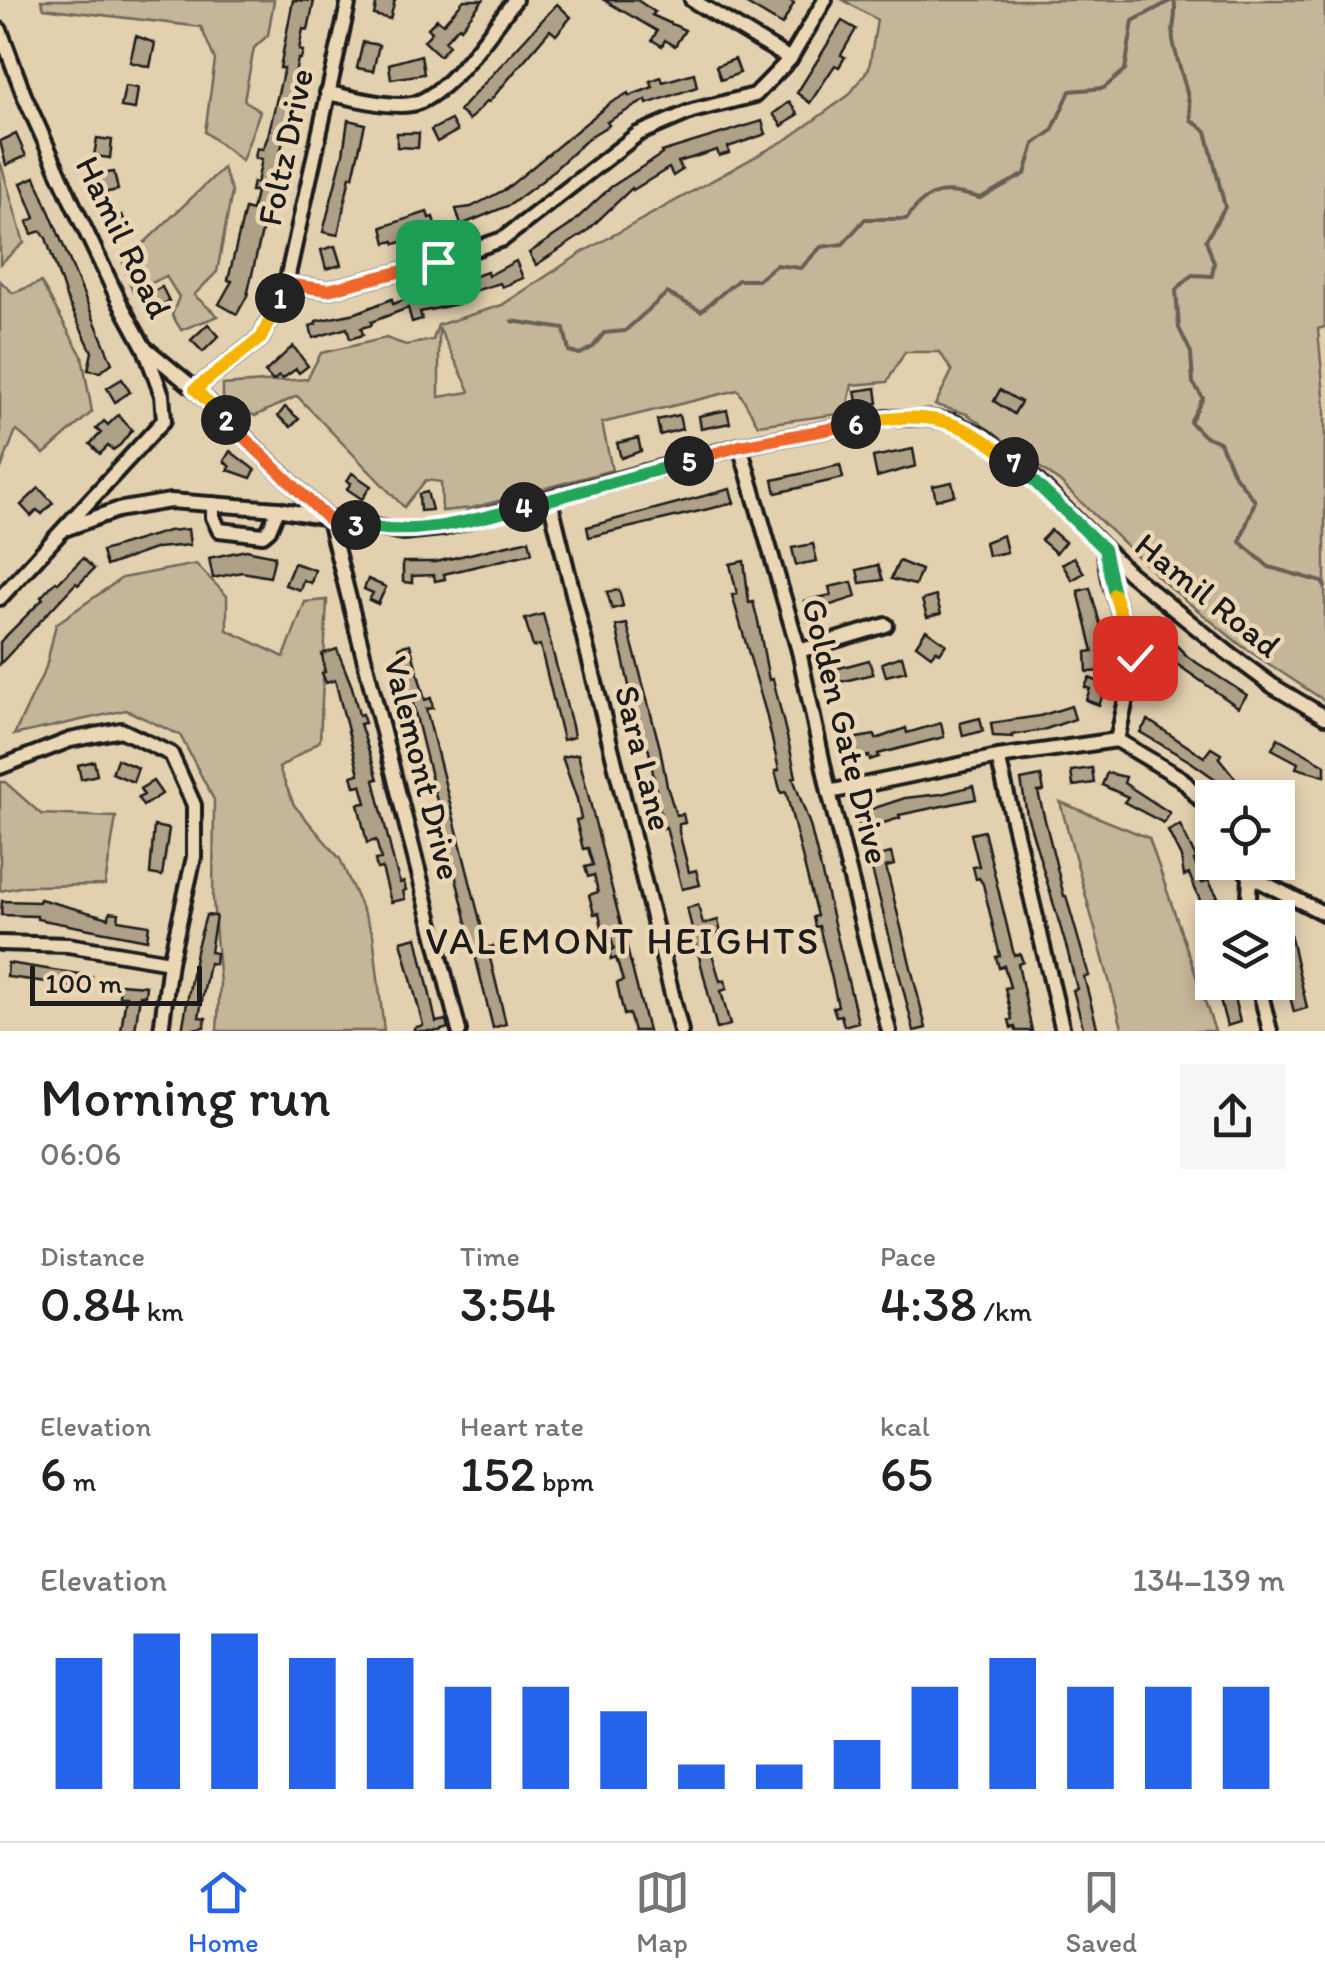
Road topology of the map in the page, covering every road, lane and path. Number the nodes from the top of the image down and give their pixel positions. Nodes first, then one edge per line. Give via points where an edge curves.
1 (349, 0) edge
2 (516, 0) edge
3 (692, 0) edge
4 (825, 0) edge
5 (0, 30) edge
6 (790, 59) junction
7 (327, 92) junction
8 (286, 284) junction
9 (144, 347) junction
10 (195, 389) junction
11 (740, 446) junction
12 (550, 500) junction
13 (212, 504) junction
14 (278, 509) junction
15 (329, 520) junction
16 (66, 528) junction
17 (1104, 549) junction
18 (1129, 573) junction
19 (1115, 596) junction
20 (0, 598) edge
21 (886, 625) dead end
22 (799, 651) junction
23 (1325, 717) edge
24 (1116, 740) junction
25 (998, 757) junction
26 (0, 767) edge
27 (828, 792) junction
28 (1195, 794) edge
29 (1258, 880) edge
30 (1325, 914) edge
31 (0, 943) edge
32 (170, 962) junction
33 (1262, 1000) edge
34 (161, 1031) edge
35 (459, 1031) edge
36 (681, 1031) edge
37 (889, 1031) edge
38 (1063, 1031) edge
39 (1270, 1031) edge

1 - 7 street, Foltz Drive
2 - 7 street via 448,82 418,103
3 - 6 street
4 - 6 street
5 - 9 street, Hamil Road via 63,182
6 - 8 street via 755,95 638,134 503,239 328,290
7 - 8 street, Foltz Drive
8 - 10 street, Foltz Drive via 261,338
9 - 10 street, Hamil Road
9 - 16 street via 164,420
10 - 15 street, Hamil Road
11 - 12 street, Hamil Road
11 - 17 street, Hamil Road via 886,418 953,422 1035,479
11 - 22 street, Golden Gate Drive
12 - 15 street, Hamil Road via 403,532
12 - 36 street, Sara Lane
13 - 14 street, Hamil Road
13 - 14 street via 220,530 256,536 269,530
13 - 16 street, Hamil Road via 152,504
14 - 15 street, Hamil Road
15 - 35 street, Valemont Drive
16 - 20 street
17 - 18 street, Hamil Road
17 - 19 street
18 - 19 street
18 - 23 street, Hamil Road via 1272,686
19 - 24 street via 1135,658
21 - 22 street
22 - 27 street, Golden Gate Drive
24 - 25 street
24 - 28 street
25 - 27 street
25 - 38 street
26 - 32 street via 70,740 121,730 170,754 194,805 194,857
27 - 37 street, Golden Gate Drive
29 - 30 street
31 - 32 street via 68,945
32 - 34 street
33 - 39 street

